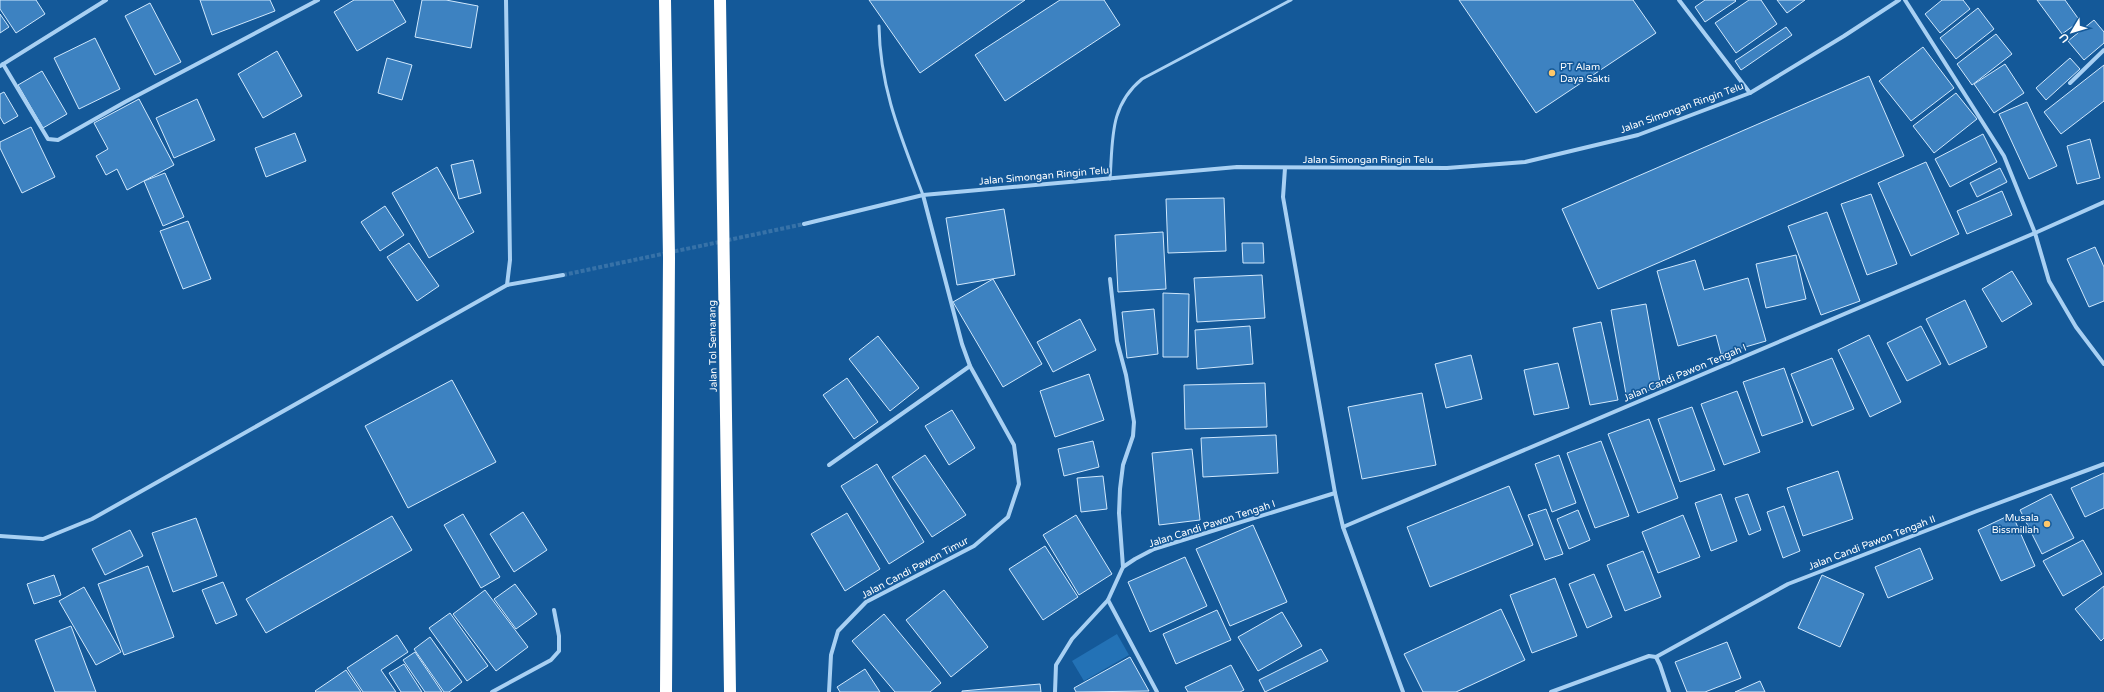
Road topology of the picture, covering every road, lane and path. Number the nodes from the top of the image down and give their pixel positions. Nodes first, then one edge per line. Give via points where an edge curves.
1 (106, 0) edge
2 (318, 0) edge
3 (506, 0) edge
4 (665, 0) edge
5 (720, 0) edge
6 (1291, 0) edge
7 (1679, 0) edge
8 (1899, 0) edge
9 (1906, 0) edge
10 (879, 26) dead end
11 (2104, 50) edge
12 (2, 65) edge
13 (2070, 83) dead end
14 (1750, 93) junction
15 (1285, 168) junction
16 (1110, 178) junction
17 (923, 195) junction
18 (2104, 202) edge
19 (804, 224) tunnel mouth
20 (2035, 233) junction
21 (562, 275) tunnel mouth
22 (1110, 279) dead end
23 (507, 285) junction
24 (2104, 364) edge
25 (970, 366) junction
26 (2104, 464) edge
27 (829, 465) dead end
28 (1334, 493) junction
29 (1343, 527) junction
30 (0, 536) edge
31 (1123, 568) junction
32 (1108, 600) junction
33 (554, 610) dead end
34 (1656, 657) junction
35 (492, 692) edge
36 (666, 692) edge
37 (730, 692) edge
38 (829, 692) edge
39 (1055, 692) edge
40 (1157, 692) edge
41 (1404, 692) edge
42 (1552, 692) edge
43 (1669, 692) edge

1 - 12 street
2 - 12 street via 58,140 48,139
3 - 23 street via 510,260
4 - 36 highway via 669,258
5 - 37 highway, Jalan Tol Semarang
6 - 16 lane via 1142,79 1130,89 1120,103 1115,118
7 - 14 street
8 - 14 street, Jalan Simongan Ringin Telu
9 - 20 street via 2004,156
10 - 17 lane via 880,59 892,114
11 - 13 street
14 - 15 street, Jalan Simongan Ringin Telu via 1638,135 1525,162 1447,168
15 - 16 street, Jalan Simongan Ringin Telu via 1237,167
15 - 28 street via 1283,197
16 - 17 street, Jalan Simongan Ringin Telu
17 - 19 street, Jalan Simongan Ringin Telu
17 - 25 street, Jalan Candi Pawon Timur
18 - 20 street, Jalan Candi Pawon Tengah I
20 - 24 street via 2049,281 2076,327
20 - 29 street, Jalan Candi Pawon Tengah I
21 - 23 street
22 - 31 street via 1117,340 1134,422 1120,489
23 - 30 street via 92,519 43,539
25 - 27 street
25 - 38 street, Jalan Candi Pawon Timur via 1014,445 1019,484 1008,517 974,546 866,602 838,631 831,655
26 - 34 street, Jalan Candi Pawon Tengah II via 1788,584
28 - 29 street
28 - 31 street, Jalan Candi Pawon Tengah I via 1154,550
29 - 41 street
31 - 32 street
32 - 39 street via 1072,639 1056,665
32 - 40 street
33 - 35 street via 559,651 551,660
34 - 42 street, Jalan Candi Pawon Tengah II via 1649,656
34 - 43 street

